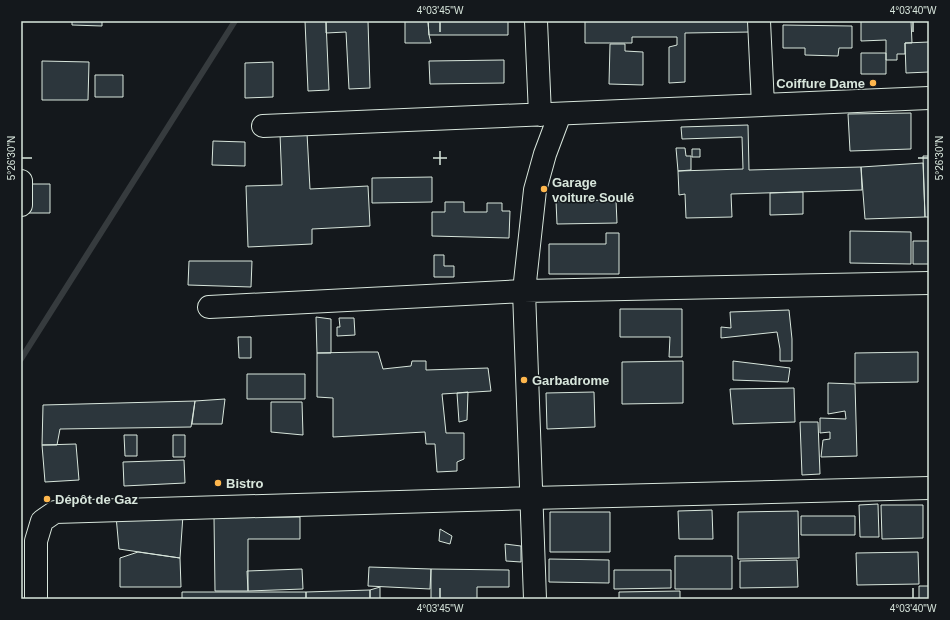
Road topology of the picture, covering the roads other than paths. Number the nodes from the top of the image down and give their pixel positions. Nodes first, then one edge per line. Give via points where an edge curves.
1 (536, 21) edge
2 (759, 21) edge
3 (929, 98) edge
4 (763, 105) junction
5 (550, 114) junction
6 (264, 126) dead end
7 (21, 181) edge
8 (21, 205) edge
9 (929, 283) edge
10 (524, 291) junction
11 (209, 307) dead end
12 (929, 488) edge
13 (532, 498) junction
14 (36, 599) edge
15 (535, 599) edge

1 - 5 street
2 - 4 street
3 - 4 street
4 - 5 street
5 - 6 street
5 - 10 street via 545,154 535,190
7 - 8 street
9 - 10 street
10 - 11 street
10 - 13 street
12 - 13 street
13 - 14 street via 55,512 42,521 36,541
13 - 15 street

